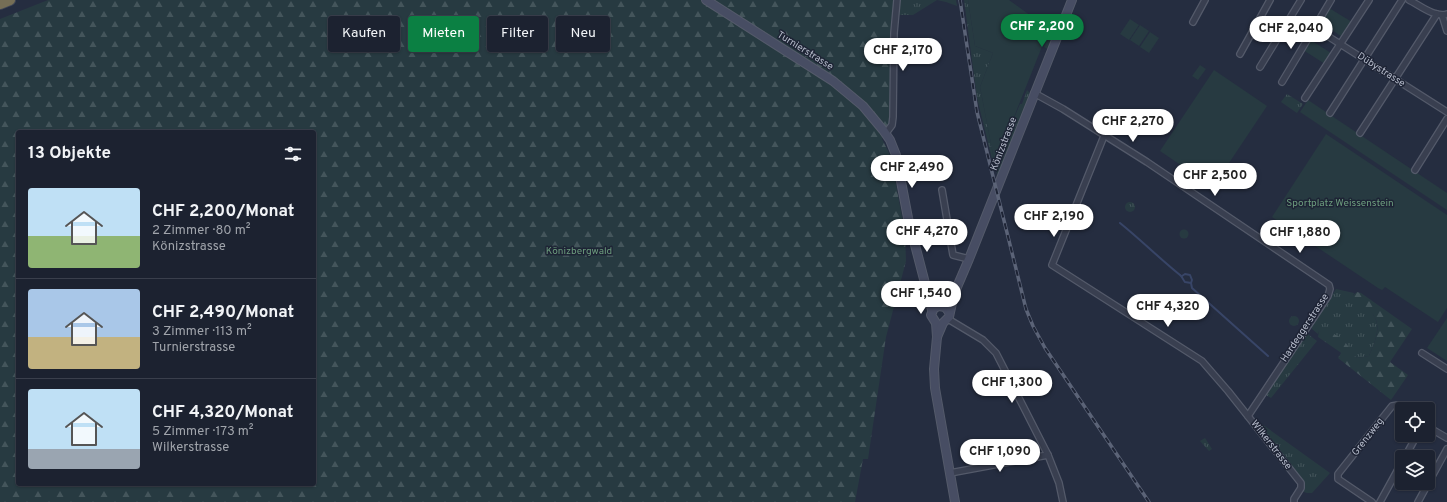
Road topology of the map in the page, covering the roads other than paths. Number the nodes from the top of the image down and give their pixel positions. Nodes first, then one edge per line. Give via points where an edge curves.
1 (10, 0) edge
2 (706, 0) edge
3 (897, 0) edge
4 (1072, 0) edge
5 (1206, 0) edge
6 (1270, 0) edge
7 (1301, 0) edge
8 (1331, 0) edge
9 (1369, 0) edge
10 (1402, 0) edge
11 (1409, 0) edge
12 (0, 4) edge
13 (1442, 15) edge
14 (1193, 22) dead end
15 (1315, 28) junction
16 (1447, 31) edge
17 (1341, 44) junction
18 (1240, 54) dead end
19 (1364, 60) junction
20 (1260, 67) dead end
21 (1395, 79) junction
22 (1282, 82) dead end
23 (1034, 93) junction
24 (1306, 98) dead end
25 (1447, 112) edge
26 (1330, 113) dead end
27 (1447, 118) edge
28 (886, 133) junction
29 (1360, 133) dead end
30 (1104, 136) junction
31 (1414, 170) dead end
32 (942, 190) dead end
33 (969, 259) junction
34 (954, 294) junction
35 (938, 307) junction
36 (944, 319) junction
37 (1422, 353) dead end
38 (1447, 369) edge
39 (1395, 406) edge
40 (1248, 416) junction
41 (1435, 431) edge
42 (1447, 438) edge
43 (1447, 449) edge
44 (1048, 455) junction
45 (950, 473) junction
46 (1395, 475) edge
47 (955, 502) edge
48 (1063, 502) edge
49 (1294, 502) edge
50 (1372, 502) edge
51 (1380, 502) edge
52 (1418, 502) edge

1 - 12 highway
2 - 28 main road, Turnierstrasse via 837,84 863,106
3 - 28 street via 893,117 892,125
4 - 23 main road, Könizstrasse
5 - 14 street
6 - 18 street
7 - 20 street
8 - 15 street
9 - 17 street
10 - 19 street
11 - 13 street
13 - 16 street
13 - 21 street
15 - 17 street, Dübystrasse
15 - 22 street
17 - 19 street, Dübystrasse
17 - 24 street
19 - 21 street, Dübystrasse
19 - 26 street
21 - 25 street, Dübystrasse
21 - 29 street
23 - 30 street, Hardeggerstrasse
23 - 33 main road, Könizstrasse
27 - 31 street
28 - 35 main road, Turnierstrasse via 896,155 908,218 928,292
30 - 40 street, Wilkerstrasse via 1052,265 1197,357 1229,388
30 - 40 street, Hardeggerstrasse via 1205,200 1329,285 1328,296
32 - 33 street via 953,255
33 - 34 main road, Könizstrasse
34 - 35 main road, Könizstrasse
34 - 36 main road, Könizstrasse
35 - 36 main road via 947,308
35 - 36 main road, Könizstrasse via 931,315
36 - 44 street via 983,340 996,353
36 - 45 main road, Könizstrasse via 937,337 934,382
37 - 38 street
39 - 50 street, Grenzweg via 1338,474 1338,479
40 - 49 street, Wilkerstrasse via 1301,483
41 - 42 street
43 - 52 street
44 - 45 street
44 - 48 street
45 - 47 main road, Könizstrasse
46 - 51 street

